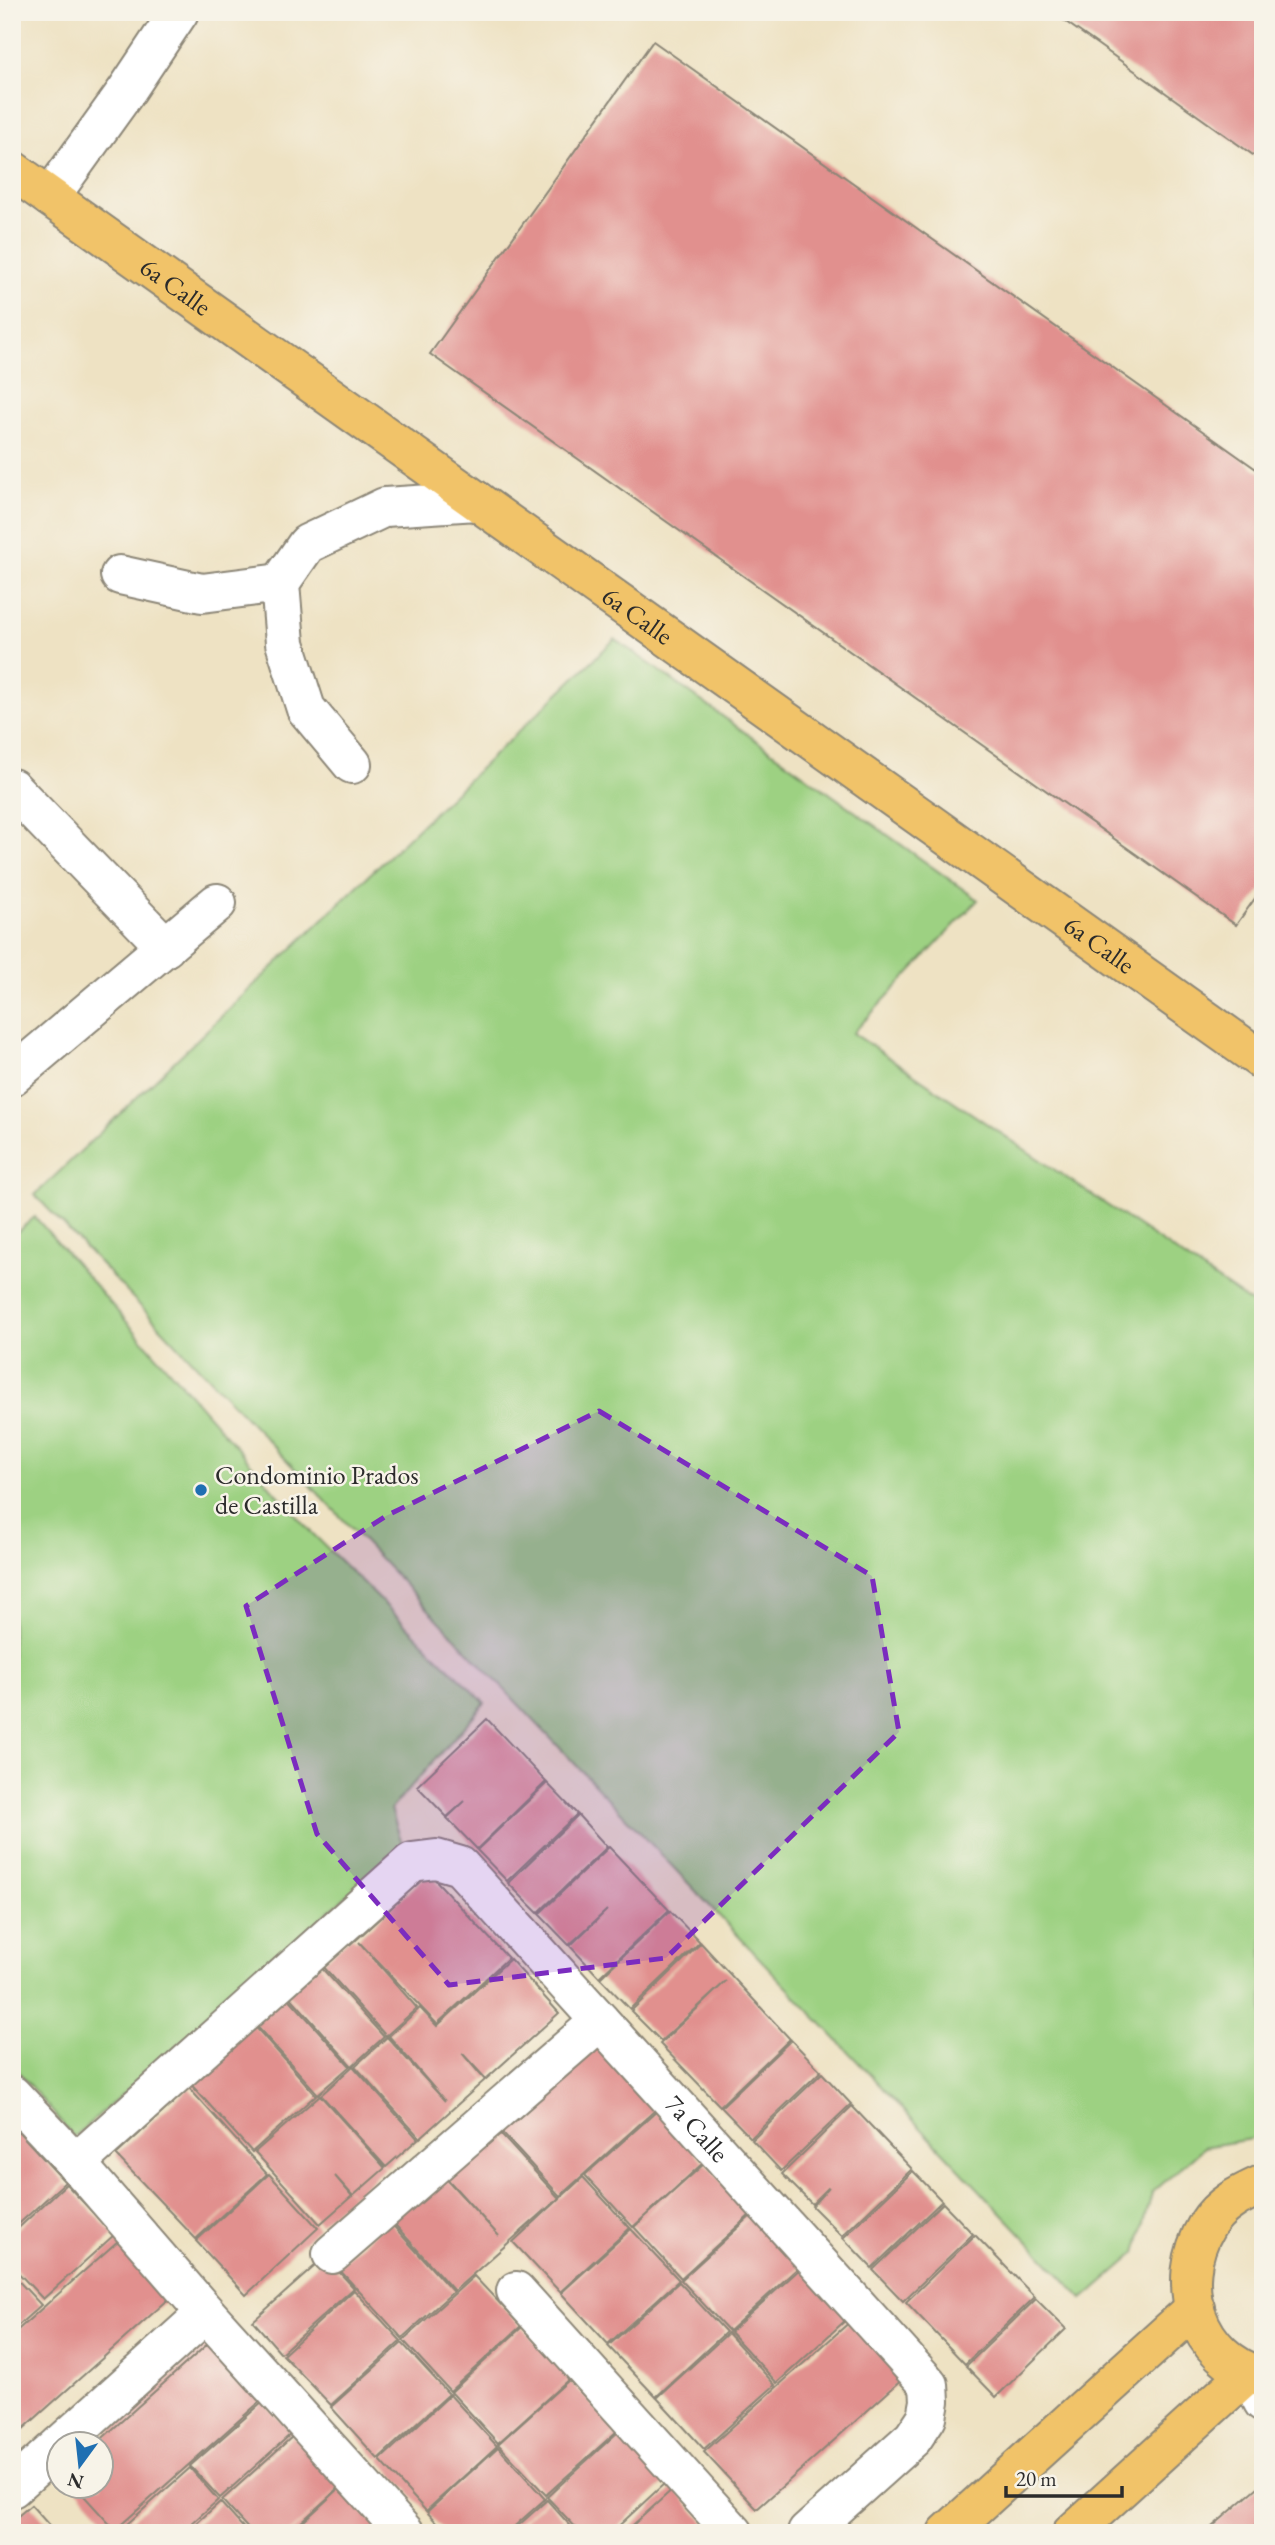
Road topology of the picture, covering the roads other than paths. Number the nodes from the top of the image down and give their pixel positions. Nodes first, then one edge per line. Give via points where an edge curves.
1 (179, 12) edge
2 (12, 170) edge
3 (50, 197) junction
4 (477, 501) junction
5 (120, 575) dead end
6 (279, 583) junction
7 (352, 764) dead end
8 (12, 788) edge
9 (217, 903) dead end
10 (166, 947) junction
11 (1263, 1061) edge
12 (12, 1076) edge
13 (600, 2021) junction
14 (12, 2095) edge
15 (76, 2163) junction
16 (1263, 2184) edge
17 (332, 2254) dead end
18 (516, 2291) dead end
19 (1195, 2308) junction
20 (206, 2313) junction
21 (1258, 2384) edge
22 (76, 2430) edge
23 (46, 2457) edge
24 (12, 2488) edge
25 (405, 2533) edge
26 (734, 2533) edge
27 (807, 2533) edge
28 (947, 2533) edge
29 (1072, 2533) edge

1 - 3 street
2 - 3 main road, 6a Calle
3 - 4 main road, 6a Calle
4 - 6 street via 385,507 307,544
4 - 11 main road, 6a Calle
5 - 6 street via 202,593
6 - 7 street via 285,643 306,709
8 - 10 street
9 - 10 street
10 - 12 street
13 - 15 street, 7a Calle via 460,1866 436,1859 412,1862
13 - 17 street
13 - 27 street, 7a Calle via 929,2385 927,2417 913,2438
14 - 15 street
15 - 20 street
16 - 19 main road via 1233,2198 1208,2223 1193,2255 1190,2290
18 - 26 street
19 - 21 main road via 1199,2324 1219,2353
19 - 28 main road
20 - 22 street
20 - 25 street
21 - 29 main road
23 - 24 street

